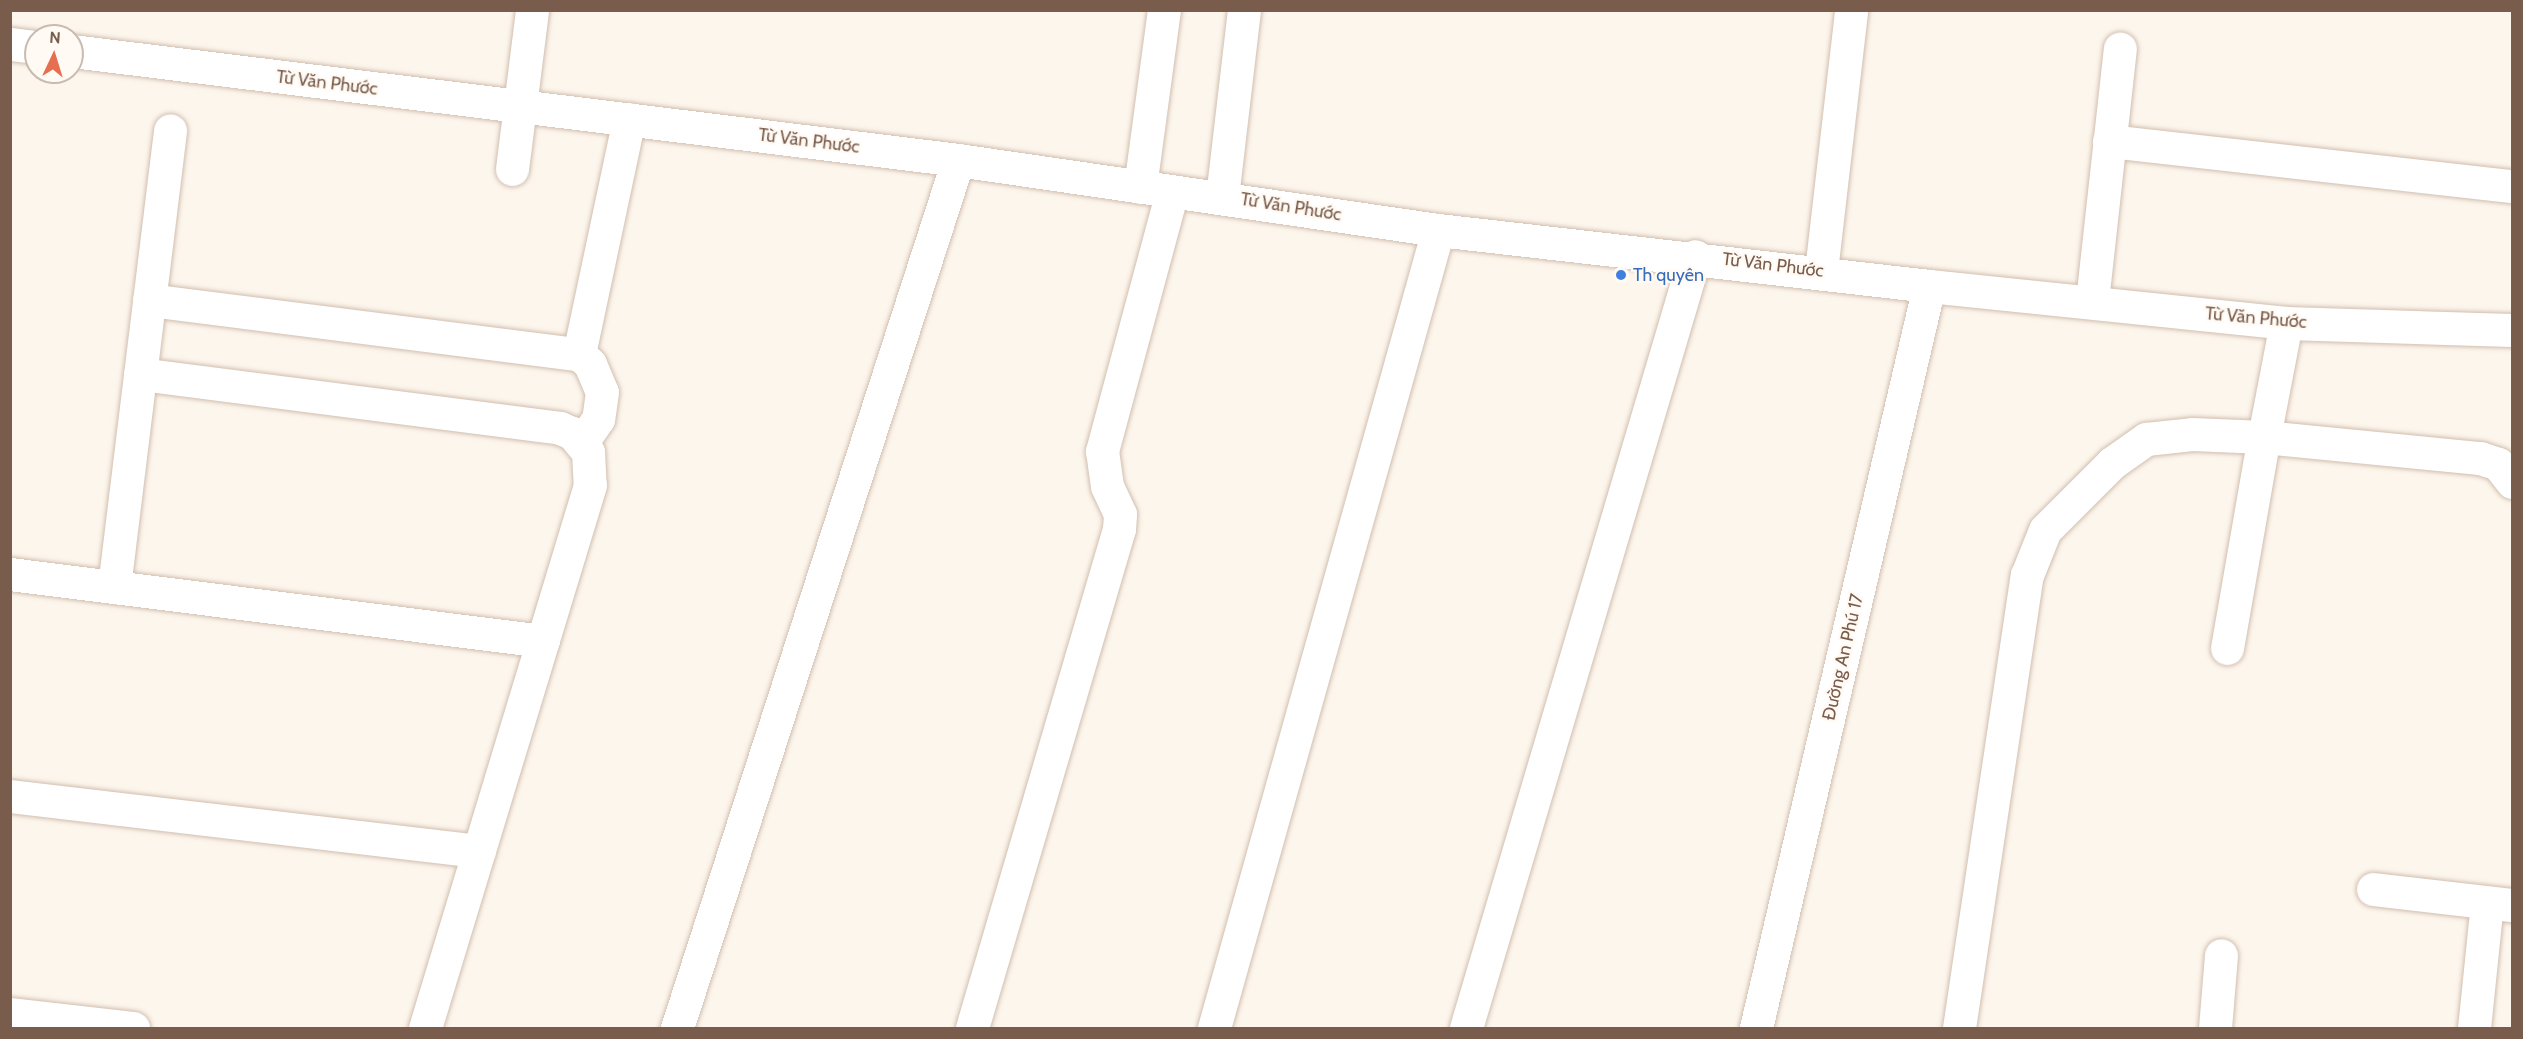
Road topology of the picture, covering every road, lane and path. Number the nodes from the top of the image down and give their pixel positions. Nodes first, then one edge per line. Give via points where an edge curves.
1 (532, 10) edge
2 (1164, 10) edge
3 (1244, 10) edge
4 (1851, 10) edge
5 (2120, 49) dead end
6 (84, 52) edge
7 (520, 106) junction
8 (629, 119) junction
9 (170, 130) dead end
10 (2109, 141) junction
11 (958, 160) junction
12 (512, 169) dead end
13 (2512, 186) edge
14 (1140, 187) junction
15 (1172, 191) junction
16 (1222, 197) junction
17 (1438, 230) junction
18 (1695, 256) junction
19 (1821, 271) junction
20 (1929, 286) junction
21 (149, 300) junction
22 (2092, 301) junction
23 (2286, 323) junction
24 (2512, 330) edge
25 (579, 354) junction
26 (140, 374) junction
27 (2264, 437) junction
28 (582, 441) junction
29 (2512, 482) edge
30 (10, 574) edge
31 (114, 587) junction
32 (543, 641) junction
33 (2227, 648) dead end
34 (10, 796) edge
35 (479, 851) junction
36 (2373, 889) dead end
37 (2500, 904) edge
38 (2221, 955) dead end
39 (10, 1014) edge
40 (133, 1029) edge
41 (425, 1029) edge
42 (677, 1029) edge
43 (972, 1029) edge
44 (1214, 1029) edge
45 (1466, 1029) edge
46 (1756, 1029) edge
47 (1959, 1029) edge
48 (2215, 1029) edge
49 (2474, 1029) edge

1 - 7 street
2 - 14 street
3 - 16 street
4 - 19 street
5 - 10 street
6 - 7 street, Từ Văn Phước
7 - 8 street, Từ Văn Phước
7 - 12 street
8 - 11 street, Từ Văn Phước
8 - 25 street
9 - 21 street
10 - 13 street
10 - 22 street
11 - 14 street, Từ Văn Phước
11 - 42 street
14 - 15 street, Từ Văn Phước
15 - 16 street, Từ Văn Phước
15 - 43 street via 1102,451 1107,486 1120,514 1119,529
16 - 17 street, Từ Văn Phước
17 - 18 street, Từ Văn Phước
17 - 44 street
18 - 19 street, Từ Văn Phước
18 - 45 street
19 - 20 street, Từ Văn Phước
20 - 22 street, Từ Văn Phước
20 - 46 street, Đường An Phú 17
21 - 25 street
21 - 26 street
22 - 23 street, Từ Văn Phước
23 - 24 street, Từ Văn Phước
23 - 27 street
25 - 28 street via 590,364 602,392 598,419
26 - 28 street via 560,428
26 - 31 street
27 - 29 street via 2480,458 2498,464
27 - 33 street
27 - 47 street via 2192,434 2146,439 2112,463 2045,530 2027,575
28 - 32 street via 592,463 590,485
30 - 31 street
31 - 32 street
32 - 35 street
34 - 35 street
35 - 41 street
36 - 37 street
37 - 49 street
38 - 48 street
39 - 40 street

